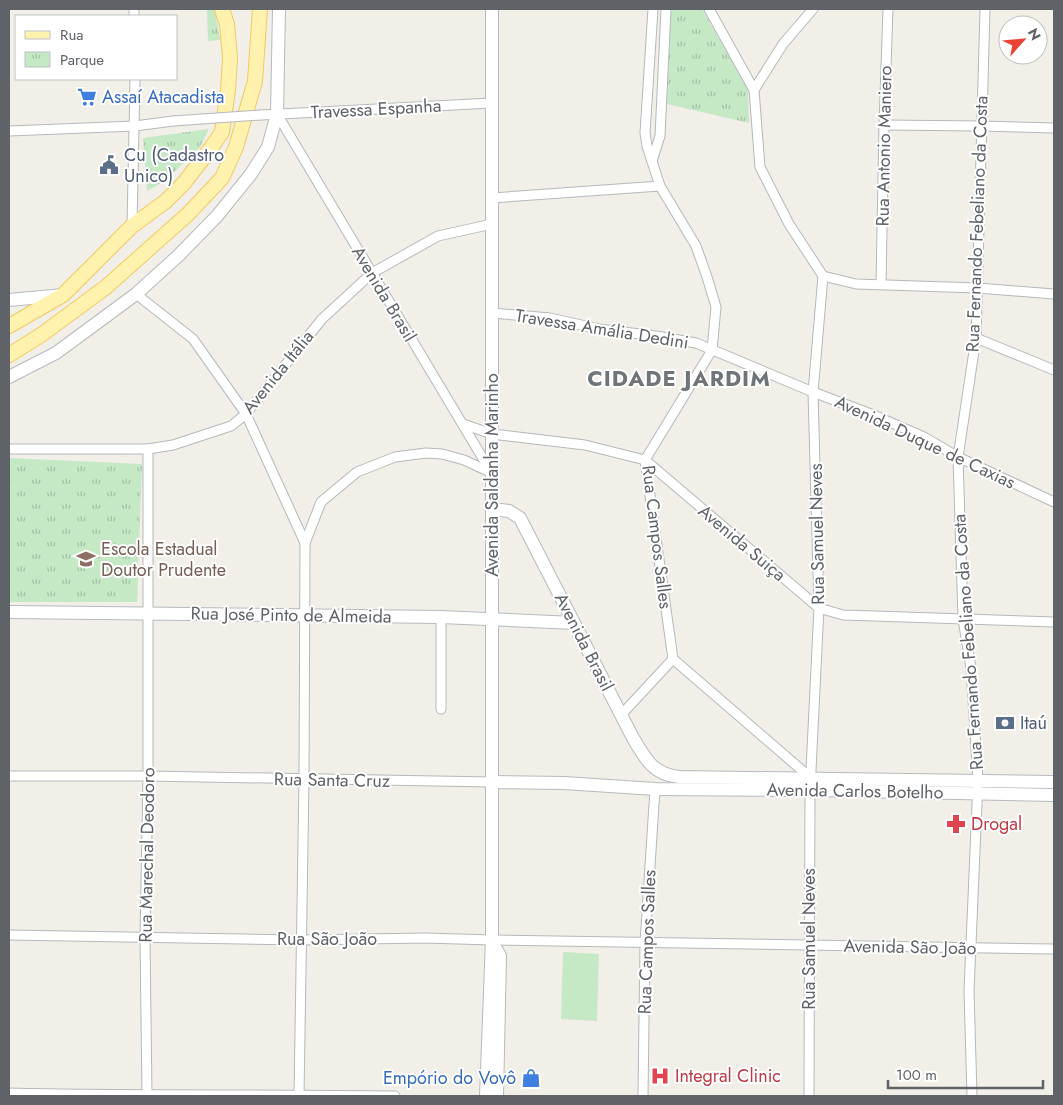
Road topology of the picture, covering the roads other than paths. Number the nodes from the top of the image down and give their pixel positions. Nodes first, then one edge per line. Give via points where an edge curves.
1 (222, 9) edge
2 (260, 9) edge
3 (279, 9) edge
4 (492, 9) edge
5 (709, 9) edge
6 (813, 9) edge
7 (888, 9) edge
8 (985, 9) edge
9 (653, 10) edge
10 (666, 10) edge
11 (135, 80) edge
12 (754, 90) junction
13 (492, 103) junction
14 (277, 114) junction
15 (884, 125) junction
16 (135, 126) junction
17 (981, 126) junction
18 (1054, 128) edge
19 (9, 132) edge
20 (652, 161) junction
21 (660, 186) junction
22 (492, 198) junction
23 (492, 224) junction
24 (132, 226) junction
25 (372, 272) junction
26 (823, 276) junction
27 (881, 284) junction
28 (978, 288) junction
29 (136, 294) junction
30 (1054, 294) edge
31 (63, 295) junction
32 (9, 300) edge
33 (492, 313) junction
34 (9, 326) edge
35 (976, 338) junction
36 (712, 350) junction
37 (9, 355) edge
38 (1054, 370) edge
39 (9, 377) edge
40 (813, 392) junction
41 (246, 414) junction
42 (462, 424) junction
43 (492, 434) junction
44 (9, 449) edge
45 (148, 449) junction
46 (958, 457) junction
47 (645, 460) junction
48 (492, 473) junction
49 (1054, 502) edge
50 (492, 509) junction
51 (305, 542) junction
52 (819, 608) junction
53 (9, 612) edge
54 (147, 614) junction
55 (304, 616) junction
56 (441, 617) junction
57 (963, 619) junction
58 (492, 620) junction
59 (1054, 622) edge
60 (574, 623) junction
61 (673, 658) junction
62 (441, 709) dead end
63 (621, 716) junction
64 (651, 764) junction
65 (9, 776) edge
66 (148, 776) junction
67 (679, 777) junction
68 (304, 779) junction
69 (492, 782) junction
70 (1054, 782) edge
71 (811, 784) junction
72 (640, 787) junction
73 (978, 788) junction
74 (655, 789) junction
75 (1054, 795) edge
76 (9, 934) edge
77 (145, 937) junction
78 (301, 940) junction
79 (492, 940) junction
80 (645, 943) junction
81 (809, 946) junction
82 (971, 947) junction
83 (1054, 949) edge
84 (9, 1093) edge
85 (299, 1095) edge
86 (148, 1096) edge
87 (390, 1096) edge
88 (396, 1096) edge
89 (486, 1096) edge
90 (496, 1096) edge
91 (643, 1096) edge
92 (809, 1096) edge
93 (972, 1096) edge

1 - 24 main road via 227,24 230,58 222,132 184,183
2 - 37 main road via 255,81 236,147 222,178 188,214 113,281
3 - 14 main road
4 - 13 main road, Avenida Saldanha Marinho
5 - 12 street
6 - 12 street via 782,44
7 - 15 street, Rua Antonio Maniero
8 - 17 street, Rua Fernando Febeliano da Costa
9 - 10 street
9 - 20 street, Rua Campos Salles via 645,133
10 - 20 street via 660,136
11 - 16 street
12 - 26 street via 760,167 789,224
13 - 14 street, Travessa Espanha
13 - 22 main road, Avenida Saldanha Marinho
14 - 16 street, Travessa Espanha, bridge
14 - 25 street, Avenida Brasil
14 - 29 main road via 268,147 251,174 217,216
15 - 17 street
15 - 27 street, Rua Antonio Maniero
16 - 19 street, Travessa Espanha
16 - 24 street
17 - 18 street
17 - 28 street, Rua Fernando Febeliano da Costa
20 - 21 street, Rua Campos Salles
21 - 22 street
21 - 36 street, Rua Campos Salles via 696,246 708,277 716,308
22 - 23 main road, Avenida Saldanha Marinho
23 - 25 street, Avenida Itália via 438,236
23 - 33 main road, Avenida Saldanha Marinho
24 - 31 main road
25 - 41 street, Avenida Itália via 322,319
25 - 42 street, Avenida Brasil
26 - 27 street via 856,284
26 - 40 street, Rua Samuel Neves
27 - 28 street
28 - 30 street
28 - 35 street, Rua Fernando Febeliano da Costa
29 - 39 main road via 56,353
29 - 41 street via 193,339
31 - 32 main road
31 - 34 main road
33 - 36 street, Travessa Amália Dedini via 550,318 599,329 696,343
33 - 43 main road, Avenida Saldanha Marinho
35 - 38 street
35 - 46 street, Rua Fernando Febeliano da Costa
36 - 40 street, Avenida Duque de Caxias
36 - 47 street, Rua Campos Salles
40 - 46 street, Avenida Duque de Caxias via 908,430
40 - 52 street, Rua Samuel Neves
41 - 45 street, Avenida Itália via 231,426 173,445
41 - 51 street
42 - 43 street
42 - 48 street, Avenida Brasil
43 - 47 street via 585,445
43 - 48 main road, Avenida Saldanha Marinho
44 - 45 street, Avenida Itália
45 - 54 street, Rua Marechal Deodoro
46 - 49 street, Avenida Duque de Caxias
46 - 57 street, Rua Fernando Febeliano da Costa
47 - 52 street, Avenida Suiça
47 - 61 street, Rua Campos Salles
48 - 50 main road, Avenida Saldanha Marinho
48 - 51 street via 442,454 396,457 357,472 321,502
50 - 58 main road, Avenida Saldanha Marinho
50 - 60 main road, Avenida Brasil via 520,518
51 - 55 street
52 - 57 street, Avenida Suiça via 843,615
52 - 71 street, Rua Samuel Neves
53 - 54 main road, Rua José Pinto de Almeida
54 - 55 main road, Rua José Pinto de Almeida
54 - 66 street, Rua Marechal Deodoro
55 - 56 main road, Rua José Pinto de Almeida
55 - 68 street
56 - 58 main road, Rua José Pinto de Almeida
56 - 62 street
57 - 59 street, Avenida Suiça
57 - 73 street, Rua Fernando Febeliano da Costa via 971,668
58 - 60 main road, Rua José Pinto de Almeida
58 - 69 main road, Avenida Saldanha Marinho
60 - 63 main road, Avenida Brasil
61 - 63 street
61 - 71 street
63 - 64 main road, Avenida Brasil
64 - 67 main road, Avenida Brasil via 660,772
64 - 72 main road via 649,779
65 - 66 street, Rua Santa Cruz
66 - 68 street, Rua Santa Cruz
66 - 77 street, Rua Marechal Deodoro
67 - 71 main road, Avenida Carlos Botelho
67 - 74 main road
68 - 69 street, Rua Santa Cruz
68 - 78 street
69 - 72 main road, Rua Santa Cruz
69 - 79 main road, Avenida Saldanha Marinho
70 - 73 main road, Avenida Carlos Botelho
71 - 73 main road, Avenida Carlos Botelho
71 - 74 main road, Avenida Carlos Botelho
71 - 81 street, Rua Samuel Neves
72 - 74 main road, Rua Santa Cruz
73 - 75 main road, Avenida Carlos Botelho
73 - 82 street, Rua Fernando Febeliano da Costa
74 - 80 street, Rua Campos Salles
76 - 77 street, Rua São João
77 - 78 street, Rua São João
77 - 86 street, Rua Marechal Deodoro
78 - 79 street, Rua São João
78 - 85 street
79 - 80 street, Rua São João
79 - 89 main road, Avenida Saldanha Marinho
79 - 90 main road, Avenida Saldanha Marinho via 500,956
80 - 81 street, Avenida São João
80 - 91 street, Rua Campos Salles
81 - 82 street, Avenida São João
81 - 92 street, Rua Samuel Neves
82 - 83 street, Avenida São João
82 - 93 street, Rua Fernando Febeliano da Costa
84 - 86 street
85 - 86 street
85 - 87 street
87 - 88 street

